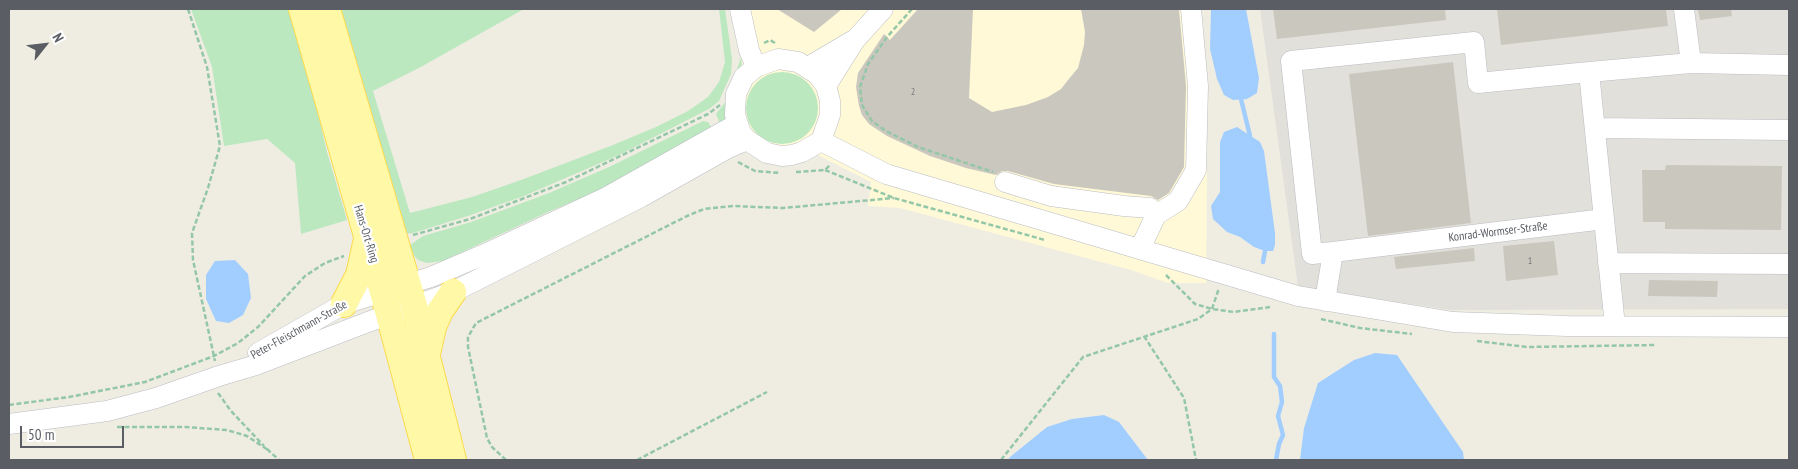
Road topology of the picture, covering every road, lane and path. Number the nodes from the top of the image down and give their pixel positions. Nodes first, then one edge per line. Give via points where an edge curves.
1 (188, 9) edge
2 (302, 9) edge
3 (327, 9) edge
4 (740, 9) edge
5 (883, 9) edge
6 (912, 9) edge
7 (1191, 9) edge
8 (1684, 9) edge
9 (855, 40) junction
10 (776, 44) dead end
11 (752, 58) junction
12 (1691, 63) junction
13 (1789, 65) edge
14 (808, 67) junction
15 (1589, 72) junction
16 (826, 86) junction
17 (723, 100) dead end
18 (708, 114) junction
19 (1595, 128) junction
20 (1789, 130) edge
21 (733, 136) junction
22 (821, 141) junction
23 (840, 151) junction
24 (796, 172) dead end
25 (786, 173) dead end
26 (1000, 177) joint
27 (894, 198) dead end
28 (1156, 215) junction
29 (1604, 219) junction
30 (410, 236) dead end
31 (358, 246) junction
32 (1140, 249) junction
33 (1333, 252) junction
34 (1608, 263) junction
35 (1789, 264) edge
36 (1222, 274) junction
37 (453, 292) junction
38 (411, 295) junction
39 (1325, 301) junction
40 (386, 303) junction
41 (344, 304) junction
42 (1615, 326) junction
43 (1789, 327) edge
44 (1144, 336) junction
45 (427, 355) junction
46 (214, 356) junction
47 (214, 378) junction
48 (767, 392) dead end
49 (9, 405) edge
50 (9, 424) edge
51 (117, 427) dead end
52 (268, 450) junction
53 (279, 460) edge
54 (428, 460) edge
55 (453, 460) edge
56 (506, 460) edge
57 (637, 460) edge
58 (1001, 460) edge
59 (1196, 460) edge

1 - 46 path via 207,67 220,146 192,233 192,260
2 - 31 main road, Hans-Ort-Ring
3 - 38 main road, Hans-Ort-Ring
4 - 11 street
5 - 9 street
6 - 26 path via 868,64 860,87 862,105 872,121 886,131 925,150
7 - 28 street via 1198,86 1196,170 1178,201
8 - 12 street
9 - 14 street
9 - 16 street
10 - 11 path via 770,40
11 - 14 street via 790,60
11 - 21 street via 736,94
12 - 13 street
12 - 15 street
14 - 16 street
15 - 19 street
15 - 33 street, Konrad-Wormser-Straße via 1478,83 1474,42 1291,61 1312,254
16 - 22 street via 830,115
17 - 18 path
18 - 21 path
18 - 30 path via 566,182 470,219
19 - 20 street
19 - 29 street
21 - 22 street via 767,153 782,156 802,152
21 - 25 path via 738,162 754,171
21 - 37 street via 641,197
21 - 38 street via 485,254 431,276
22 - 23 street
23 - 24 path via 826,170
23 - 32 street via 886,174
26 - 28 street via 1051,196 1150,208
27 - 56 path via 783,208 733,206 704,209 476,323 468,337 468,346 487,438
28 - 32 street
29 - 33 street, Konrad-Wormser-Straße
29 - 34 street
31 - 40 main road, Hans-Ort-Ring
31 - 41 main road via 359,275
31 - 46 path via 306,276 258,327
32 - 36 street
33 - 39 street
34 - 35 street
34 - 42 street
36 - 39 street
36 - 44 path via 1212,309 1198,320
37 - 38 street
37 - 45 main road via 433,327
38 - 40 street
38 - 45 main road, Hans-Ort-Ring
39 - 42 street via 1454,322
40 - 41 street, Peter-Fleischmann-Straße
40 - 47 street, Peter-Fleischmann-Straße via 256,365
40 - 54 main road, Hans-Ort-Ring
41 - 47 street, Peter-Fleischmann-Straße
42 - 43 street
44 - 58 path via 1082,357
44 - 59 path via 1184,398
45 - 55 main road, Hans-Ort-Ring
46 - 47 path
46 - 49 path via 145,382
47 - 50 street, Peter-Fleischmann-Straße via 107,411
47 - 52 path via 231,412
48 - 57 path
51 - 52 path via 227,430 247,436
52 - 53 path

